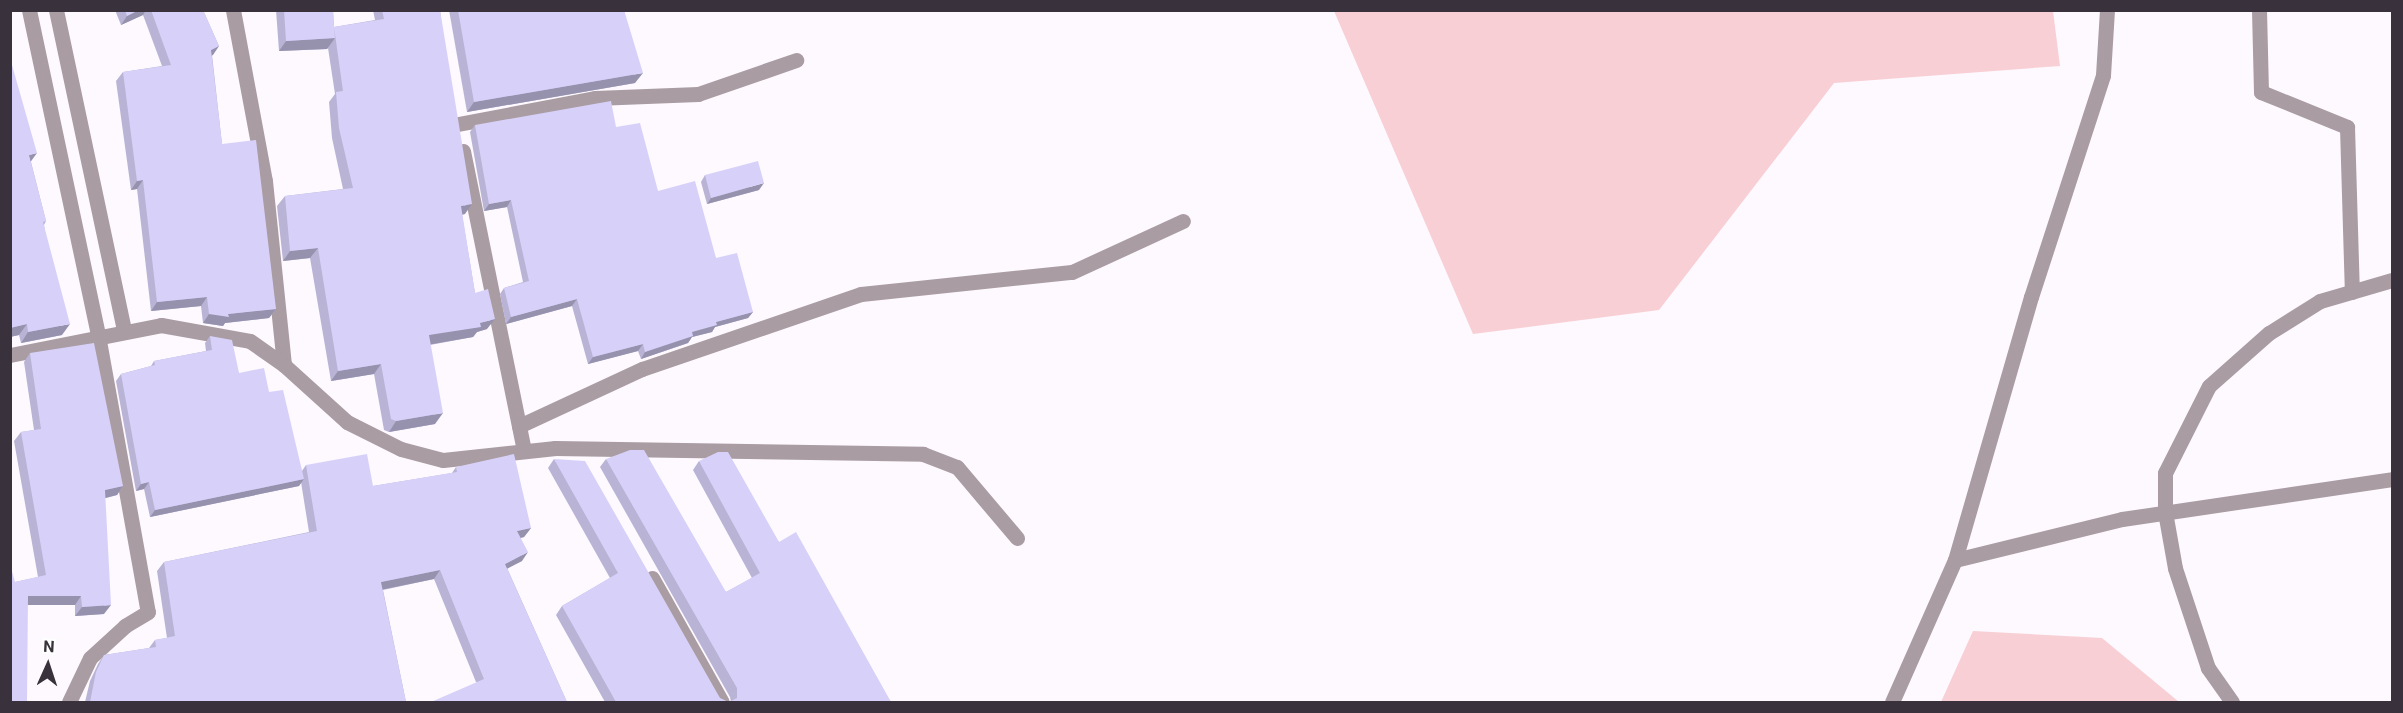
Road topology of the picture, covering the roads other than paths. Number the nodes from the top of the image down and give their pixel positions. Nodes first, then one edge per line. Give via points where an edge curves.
1 (28, 10) edge
2 (56, 10) edge
3 (233, 10) edge
4 (2108, 10) edge
5 (2259, 10) edge
6 (796, 60) dead end
7 (1183, 221) dead end
8 (2392, 280) edge
9 (2352, 292) junction
10 (124, 331) junction
11 (98, 335) junction
12 (10, 355) edge
13 (284, 365) junction
14 (519, 426) junction
15 (578, 448) junction
16 (524, 451) junction
17 (589, 468) edge
18 (2392, 479) edge
19 (2165, 512) junction
20 (1017, 538) dead end
21 (641, 560) edge
22 (1954, 560) junction
23 (69, 702) edge
24 (722, 702) edge
25 (1892, 702) edge
26 (2232, 702) edge

1 - 11 street
2 - 10 street
3 - 13 street via 265,181
4 - 22 street via 2103,75 2031,297
5 - 9 street via 2261,92 2347,128
6 - 14 street via 698,94 595,98 457,118
7 - 14 street via 1072,272 861,294 642,369
8 - 9 street
9 - 19 street via 2320,301 2270,333 2209,386 2165,473
10 - 11 street
10 - 13 street via 161,325 204,330 250,341
11 - 12 street
11 - 23 street via 148,612 125,626 90,658
13 - 16 street via 348,422 402,448 443,460
14 - 16 street
15 - 16 street
15 - 17 street
15 - 20 street via 923,454 957,467
18 - 19 street
19 - 22 street
19 - 26 street via 2175,568 2208,668
21 - 24 street
22 - 25 street

